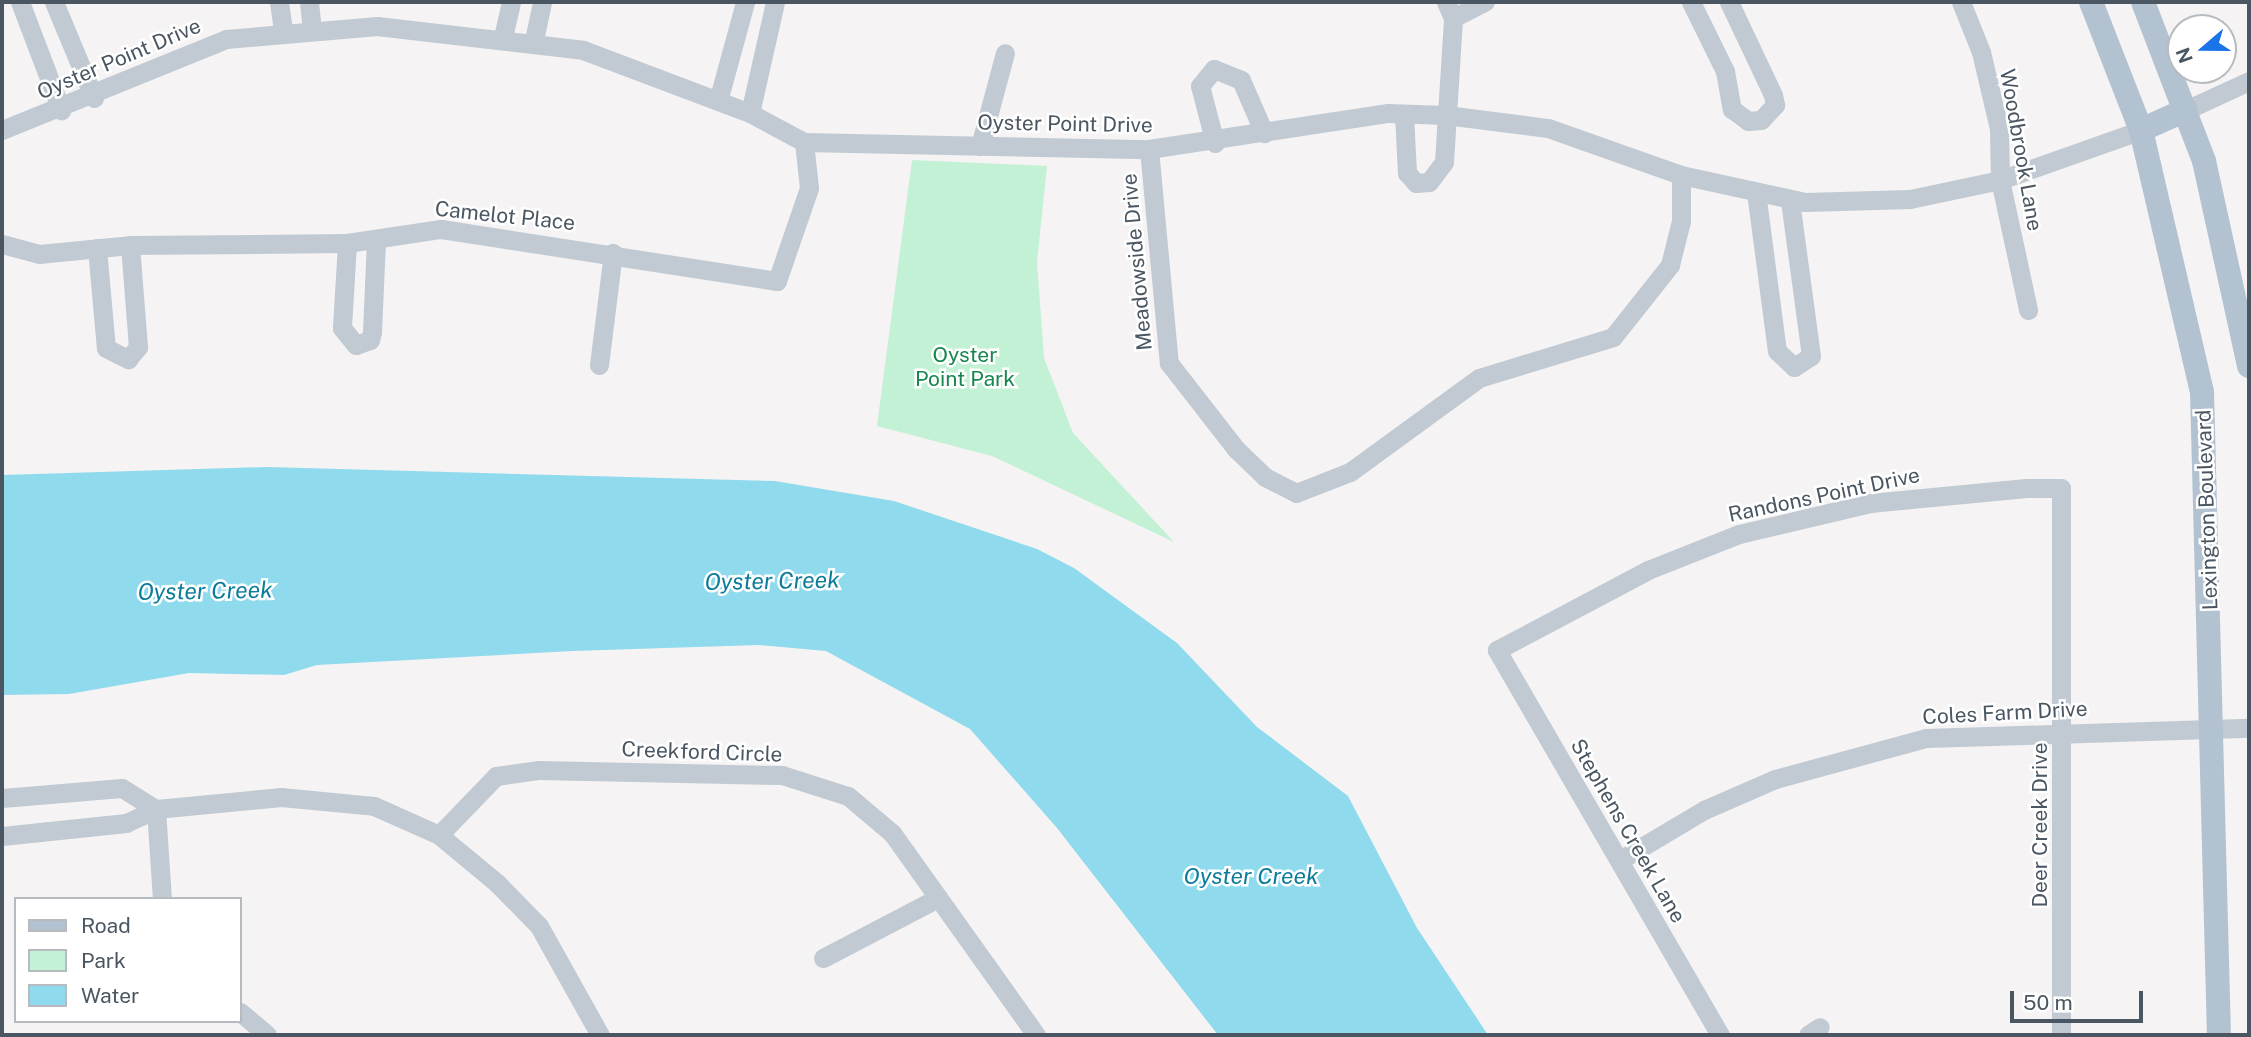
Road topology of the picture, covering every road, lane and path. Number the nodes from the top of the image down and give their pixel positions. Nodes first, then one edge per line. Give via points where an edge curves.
1 (20, 2) edge
2 (54, 2) edge
3 (279, 2) edge
4 (309, 2) edge
5 (511, 2) edge
6 (542, 2) edge
7 (746, 2) edge
8 (775, 2) edge
9 (1485, 2) edge
10 (1691, 2) edge
11 (1729, 2) edge
12 (1961, 2) edge
13 (2091, 2) edge
14 (2143, 2) edge
15 (1449, 10) edge
16 (312, 29) junction
17 (283, 32) junction
18 (1744, 32) junction
19 (503, 37) junction
20 (534, 40) junction
21 (1714, 47) junction
22 (1005, 53) dead end
23 (2249, 81) edge
24 (94, 97) junction
25 (718, 101) junction
26 (61, 110) junction
27 (2186, 110) junction
28 (750, 113) junction
29 (1404, 114) junction
30 (1447, 115) junction
31 (2, 130) edge
32 (2141, 130) junction
33 (1264, 133) junction
34 (804, 142) junction
35 (1215, 143) junction
36 (980, 146) junction
37 (1149, 149) junction
38 (1681, 175) junction
39 (2000, 180) junction
40 (1756, 192) junction
41 (1790, 200) junction
42 (376, 240) junction
43 (347, 243) junction
44 (2, 244) edge
45 (130, 245) junction
46 (97, 248) junction
47 (613, 253) junction
48 (2028, 310) dead end
49 (599, 365) dead end
50 (2249, 366) edge
51 (2061, 488) joint
52 (1497, 650) joint
53 (2213, 727) junction
54 (2249, 728) edge
55 (2063, 733) junction
56 (2, 798) edge
57 (156, 809) junction
58 (439, 835) junction
59 (2, 836) edge
60 (1619, 860) junction
61 (162, 897) edge
62 (938, 898) junction
63 (823, 958) dead end
64 (242, 1014) edge
65 (267, 1035) edge
66 (600, 1035) edge
67 (1035, 1035) edge
68 (1720, 1035) edge
69 (2061, 1035) edge
70 (2219, 1035) edge

1 - 26 street
2 - 24 street
3 - 17 street
4 - 16 street
5 - 19 street
6 - 20 street
7 - 25 street
8 - 28 street
9 - 15 street
10 - 21 street
11 - 18 street
12 - 39 street, Woodbrook Lane via 1981,52 1999,129
13 - 32 main road, Lexington Boulevard
14 - 27 main road
15 - 30 street
16 - 17 street, Oyster Point Drive
16 - 19 street, Oyster Point Drive via 418,27
17 - 24 street, Oyster Point Drive via 226,40
18 - 21 street
18 - 21 street via 1775,105 1760,120 1748,121 1732,109
19 - 20 street, Oyster Point Drive
20 - 25 street, Oyster Point Drive via 583,50
22 - 36 street
23 - 27 street
24 - 26 street, Oyster Point Drive
25 - 28 street, Oyster Point Drive
26 - 31 street, Oyster Point Drive
27 - 32 main road
27 - 50 main road via 2235,283
28 - 34 street, Oyster Point Drive
29 - 30 street, Oyster Point Drive
29 - 30 street via 1404,165 1416,183 1440,174
29 - 33 street, Oyster Point Drive
30 - 38 street, Oyster Point Drive via 1548,128
32 - 39 street, Oyster Point Drive
32 - 53 main road, Lexington Boulevard via 2202,392
33 - 35 street, Oyster Point Drive
33 - 35 street via 1241,79 1214,69 1200,86
34 - 36 street, Oyster Point Drive
34 - 47 street, Camelot Place via 809,188 776,281
35 - 37 street, Oyster Point Drive
36 - 37 street, Oyster Point Drive
37 - 38 street, Meadowside Drive via 1168,363 1194,403 1265,477 1296,493 1350,472 1479,378 1613,337 1670,265 1681,221
38 - 40 street, Oyster Point Drive
39 - 41 street, Oyster Point Drive via 1910,199
39 - 48 street, Woodbrook Lane
40 - 41 street, Oyster Point Drive
40 - 41 street via 1777,351 1794,368 1811,356
42 - 43 street, Camelot Place
42 - 43 street via 372,332 364,344 349,343 342,328
42 - 47 street, Camelot Place via 441,229
43 - 45 street, Camelot Place
44 - 46 street, Camelot Place via 39,254
45 - 46 street, Camelot Place
45 - 46 street via 138,347 128,359 106,348
47 - 49 street
51 - 52 street, Randons Point Drive via 1950,491 1739,534 1648,570
51 - 55 street, Deer Creek Drive
52 - 60 street, Stephens Creek Lane
53 - 54 street, Coles Farm Drive
53 - 55 street, Coles Farm Drive
53 - 70 main road, Lexington Boulevard
55 - 60 street, Coles Farm Drive via 1926,738 1860,752 1704,810
55 - 69 street, Deer Creek Drive
56 - 57 street via 122,788
57 - 58 street via 281,797 374,806
57 - 59 street via 126,823
57 - 61 street
58 - 62 street, Creekford Circle via 496,776 538,770 782,775 848,796 892,833
58 - 66 street via 539,926
60 - 68 street, Stephens Creek Lane
62 - 63 street
62 - 67 street, Creekford Circle
64 - 65 street

